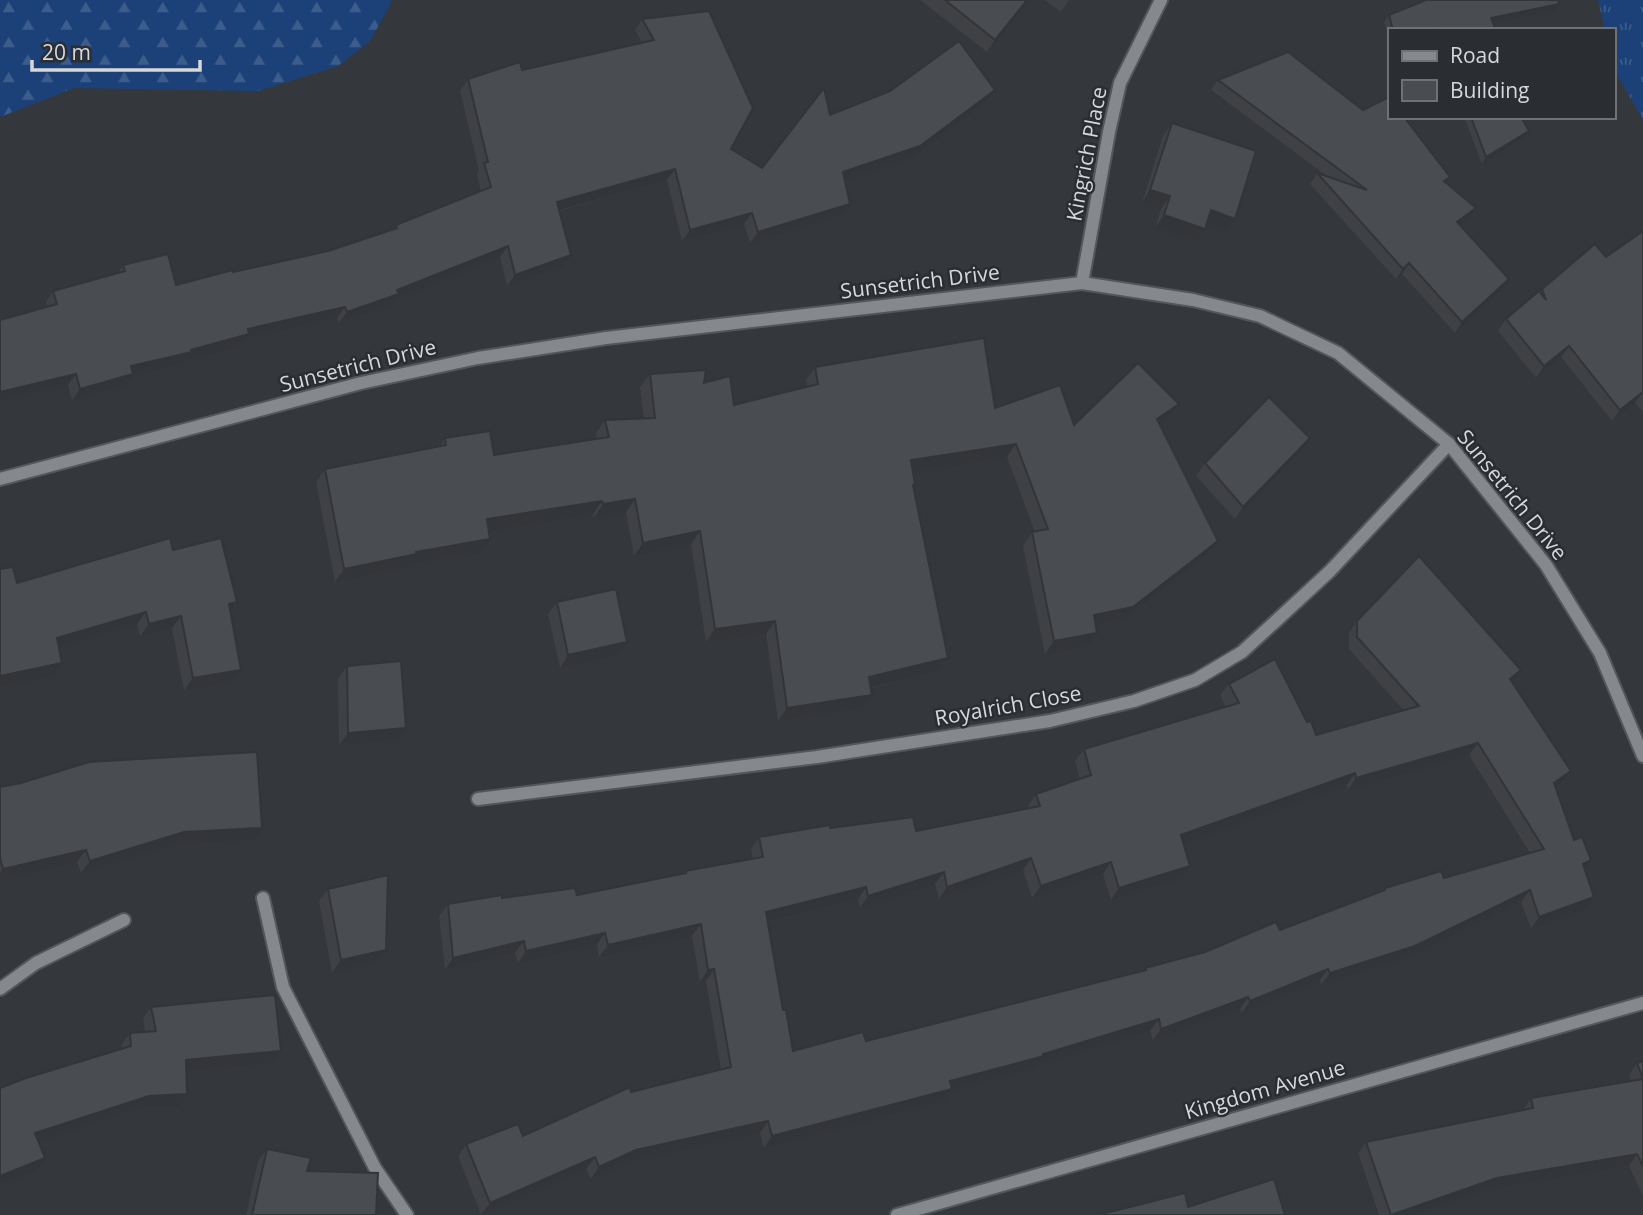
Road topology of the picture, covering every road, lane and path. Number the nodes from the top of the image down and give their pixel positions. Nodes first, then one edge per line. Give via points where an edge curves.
1 (1161, 0) edge
2 (1082, 283) junction
3 (1449, 444) junction
4 (0, 479) edge
5 (1643, 756) edge
6 (478, 799) dead end
7 (263, 898) dead end
8 (124, 920) dead end
9 (0, 989) edge
10 (1643, 1003) edge
11 (407, 1215) edge
12 (897, 1215) edge

1 - 2 street, Kingrich Place via 1120,83
2 - 3 street, Sunsetrich Drive via 1193,300 1259,316 1338,353
2 - 4 street, Sunsetrich Drive via 606,338 478,358 361,383
3 - 5 street, Sunsetrich Drive via 1546,565 1600,653
3 - 6 street, Royalrich Close via 1277,621 1242,652 1195,680 1134,701 1050,721 817,757
7 - 11 street via 283,987 375,1168
8 - 9 street via 36,962
10 - 12 street, Kingdom Avenue

